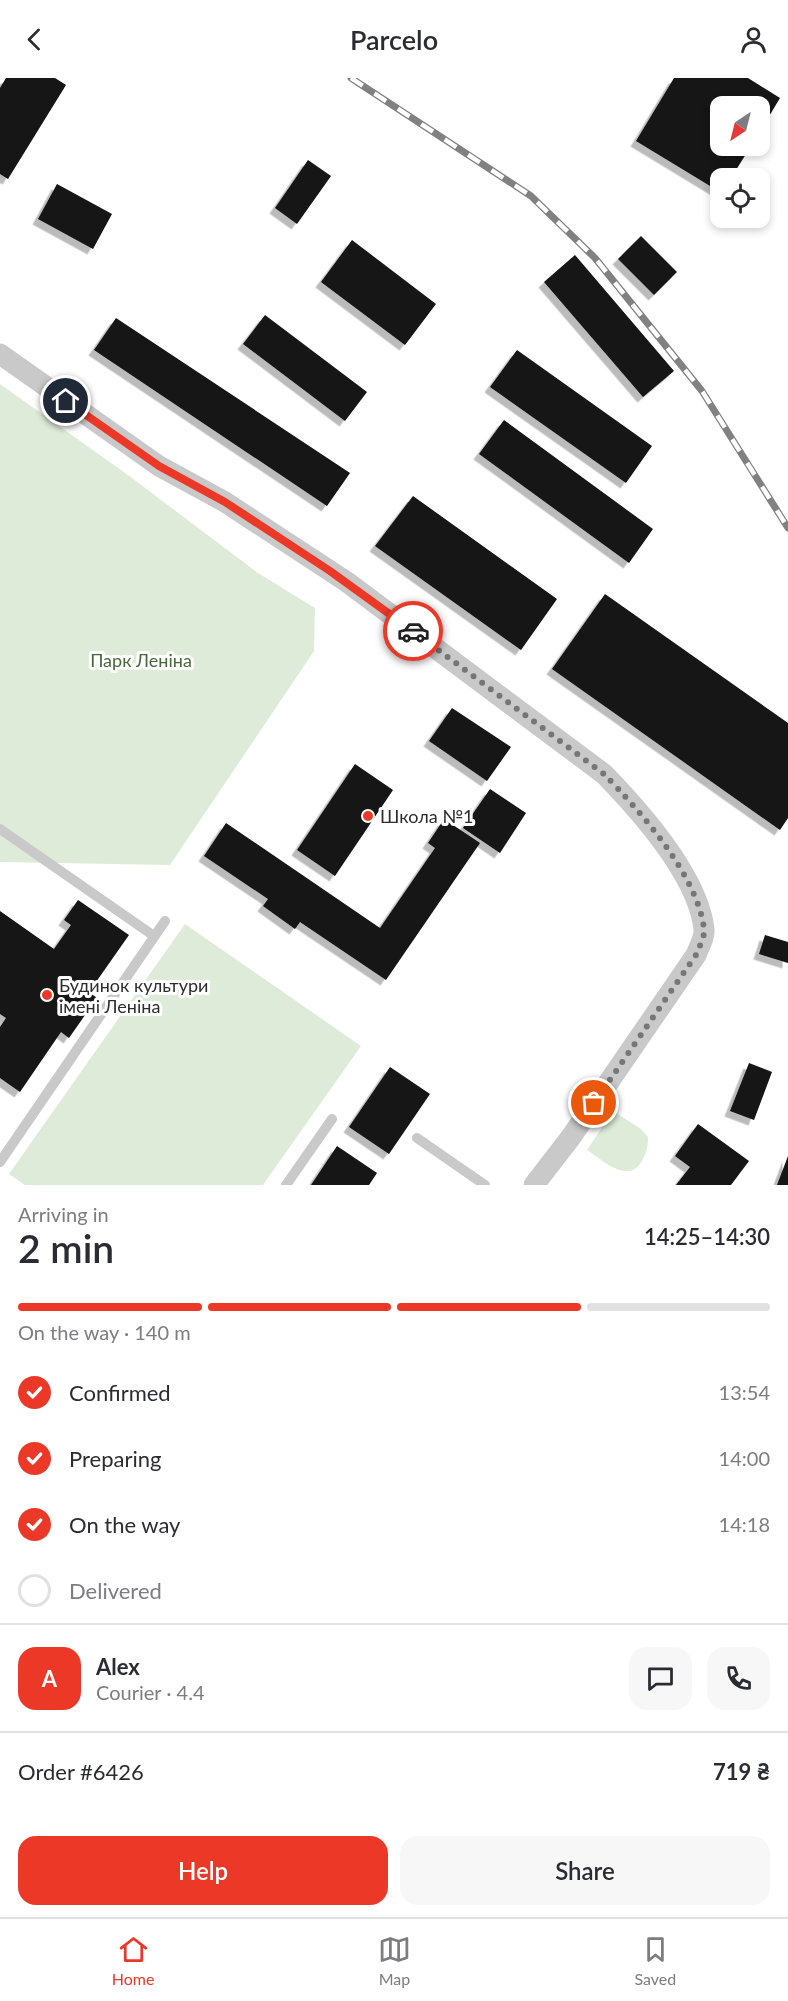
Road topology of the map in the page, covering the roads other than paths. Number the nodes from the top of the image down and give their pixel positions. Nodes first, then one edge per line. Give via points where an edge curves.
1 (0, 354) edge
2 (0, 829) edge
3 (165, 921) dead end
4 (154, 936) junction
5 (332, 1119) dead end
6 (417, 1138) dead end
7 (0, 1162) edge
8 (286, 1185) edge
9 (485, 1185) edge
10 (534, 1185) edge

1 - 10 street via 159,466 225,502 347,582 576,753 626,796 672,856 700,909 705,932 696,955
2 - 4 lane
3 - 4 lane
4 - 7 lane
5 - 8 lane
6 - 9 lane

